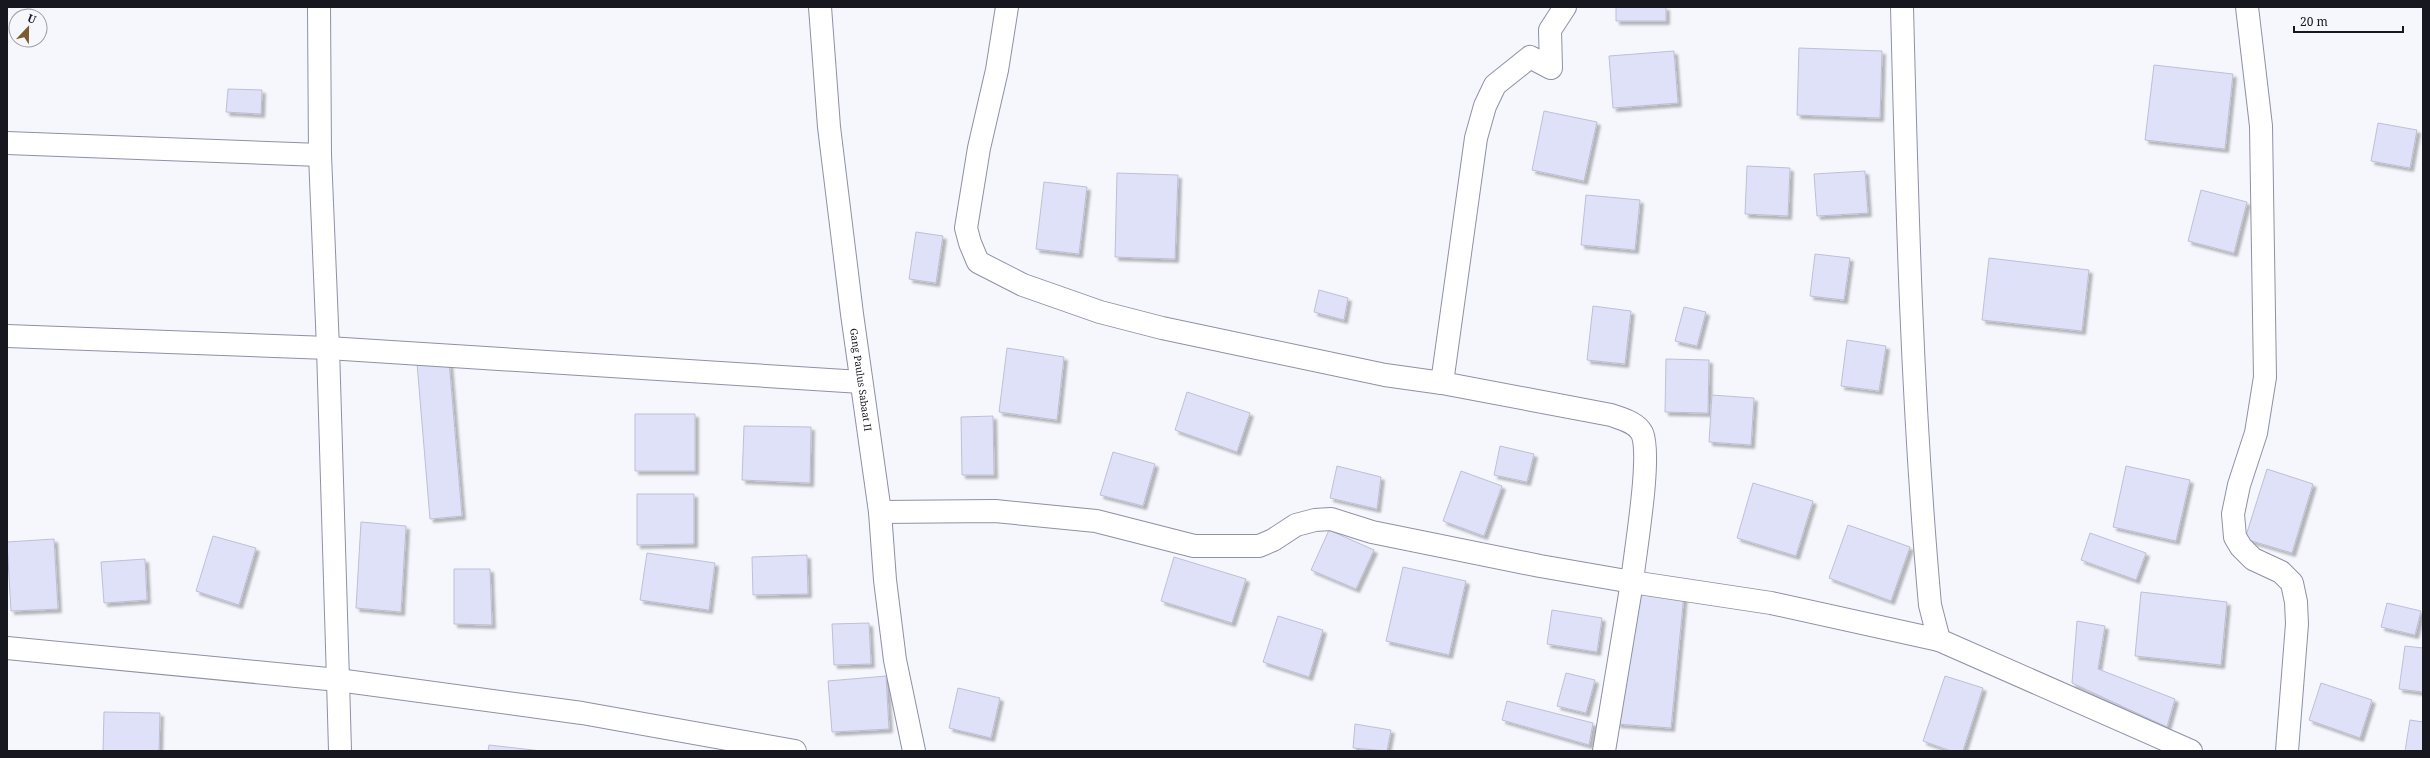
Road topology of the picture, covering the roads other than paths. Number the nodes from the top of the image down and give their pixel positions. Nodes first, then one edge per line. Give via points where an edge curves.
1 (319, 7) edge
2 (820, 7) edge
3 (1007, 7) edge
4 (1565, 7) edge
5 (1902, 7) edge
6 (2247, 7) edge
7 (7, 143) edge
8 (320, 155) junction
9 (7, 336) edge
10 (328, 348) junction
11 (861, 382) junction
12 (1442, 383) junction
13 (880, 512) junction
14 (1632, 582) junction
15 (1939, 640) junction
16 (7, 648) edge
17 (338, 680) junction
18 (340, 751) edge
19 (795, 751) edge
20 (914, 751) edge
21 (1604, 751) edge
22 (2191, 751) edge
23 (2287, 751) edge

1 - 8 street
2 - 11 street, Gang Paulus Sabaat II via 829,127
3 - 12 street via 966,228 978,262 1023,285 1100,312 1162,328 1385,375
4 - 12 street via 1550,30 1551,68 1530,58 1495,85 1485,106 1476,138 1466,198
5 - 15 street via 1914,379 1930,606
6 - 23 street via 2262,126 2265,377 2256,433 2238,485 2233,514 2235,537 2241,547 2253,559 2281,572 2292,583 2297,624
7 - 8 street
8 - 10 street
9 - 10 street
10 - 11 street
10 - 17 street
11 - 13 street, Gang Paulus Sabaat II
12 - 14 street via 1611,415 1630,422 1642,433 1646,455
13 - 14 street via 994,511 1096,520 1194,546 1259,546 1296,525 1331,519 1372,532
13 - 20 street, Gang Paulus Sabaat II via 895,660
14 - 15 street via 1771,603
14 - 21 street
15 - 22 street
16 - 17 street
17 - 18 street
17 - 19 street via 582,713

